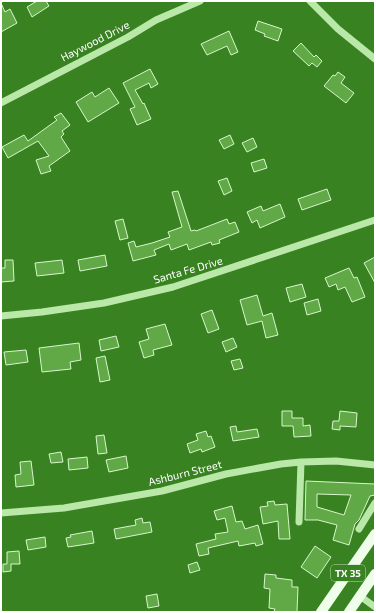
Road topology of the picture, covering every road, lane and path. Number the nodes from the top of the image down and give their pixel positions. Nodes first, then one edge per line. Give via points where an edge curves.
1 (200, 1) edge
2 (310, 1) edge
3 (375, 59) edge
4 (1, 103) edge
5 (375, 220) edge
6 (1, 316) edge
7 (301, 462) junction
8 (375, 464) edge
9 (375, 503) edge
10 (1, 513) edge
11 (299, 522) dead end
12 (359, 529) dead end
13 (375, 534) edge
14 (375, 574) edge
15 (360, 596) junction
16 (375, 607) edge
17 (321, 612) edge
18 (349, 612) edge

1 - 4 street, Haywood Drive via 156,20
2 - 3 street via 338,29
5 - 6 street, Santa Fe Drive via 172,287 104,303
7 - 8 street, Ashburn Street
7 - 10 street, Ashburn Street via 226,474 162,491 64,508
7 - 11 street
9 - 12 street
13 - 17 main road, TX 35
14 - 15 main road, TX 35
15 - 16 street
15 - 18 main road, TX 35

